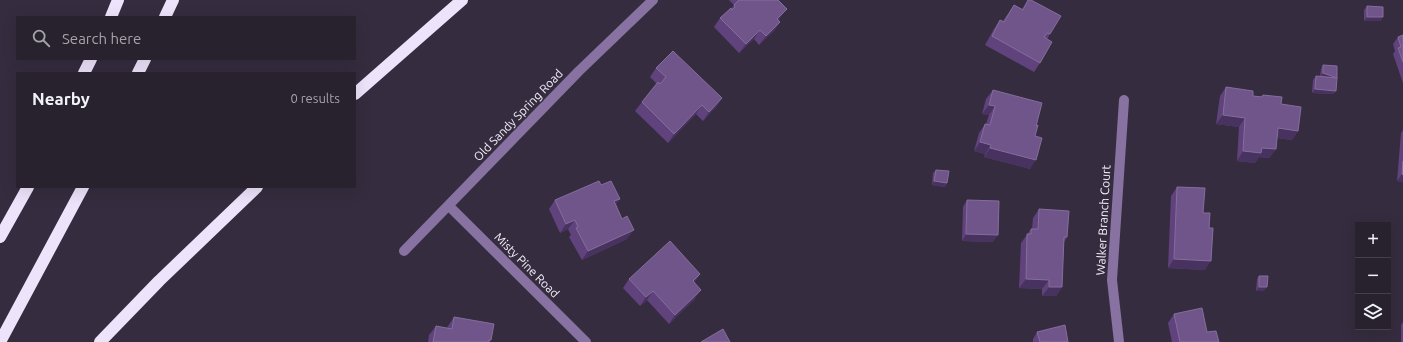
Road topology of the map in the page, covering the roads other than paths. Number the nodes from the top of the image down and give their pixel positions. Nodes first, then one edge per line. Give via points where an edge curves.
1 (118, 0) edge
2 (173, 0) edge
3 (462, 0) edge
4 (653, 0) edge
5 (111, 16) edge
6 (165, 16) edge
7 (90, 60) edge
8 (144, 60) edge
9 (84, 72) edge
10 (138, 72) edge
11 (356, 93) edge
12 (1124, 100) dead end
13 (27, 188) edge
14 (82, 188) edge
15 (256, 188) edge
16 (449, 206) junction
17 (0, 237) edge
18 (404, 251) dead end
19 (0, 342) edge
20 (100, 342) edge
21 (586, 342) edge
22 (1119, 342) edge

1 - 5 highway
2 - 6 highway
3 - 11 highway
4 - 16 street, Old Sandy Spring Road via 579,71
7 - 9 highway
8 - 10 highway
12 - 22 street, Walker Branch Court via 1112,280
13 - 17 highway
14 - 19 highway
15 - 20 highway
16 - 18 street, Old Sandy Spring Road
16 - 21 street, Misty Pine Road

